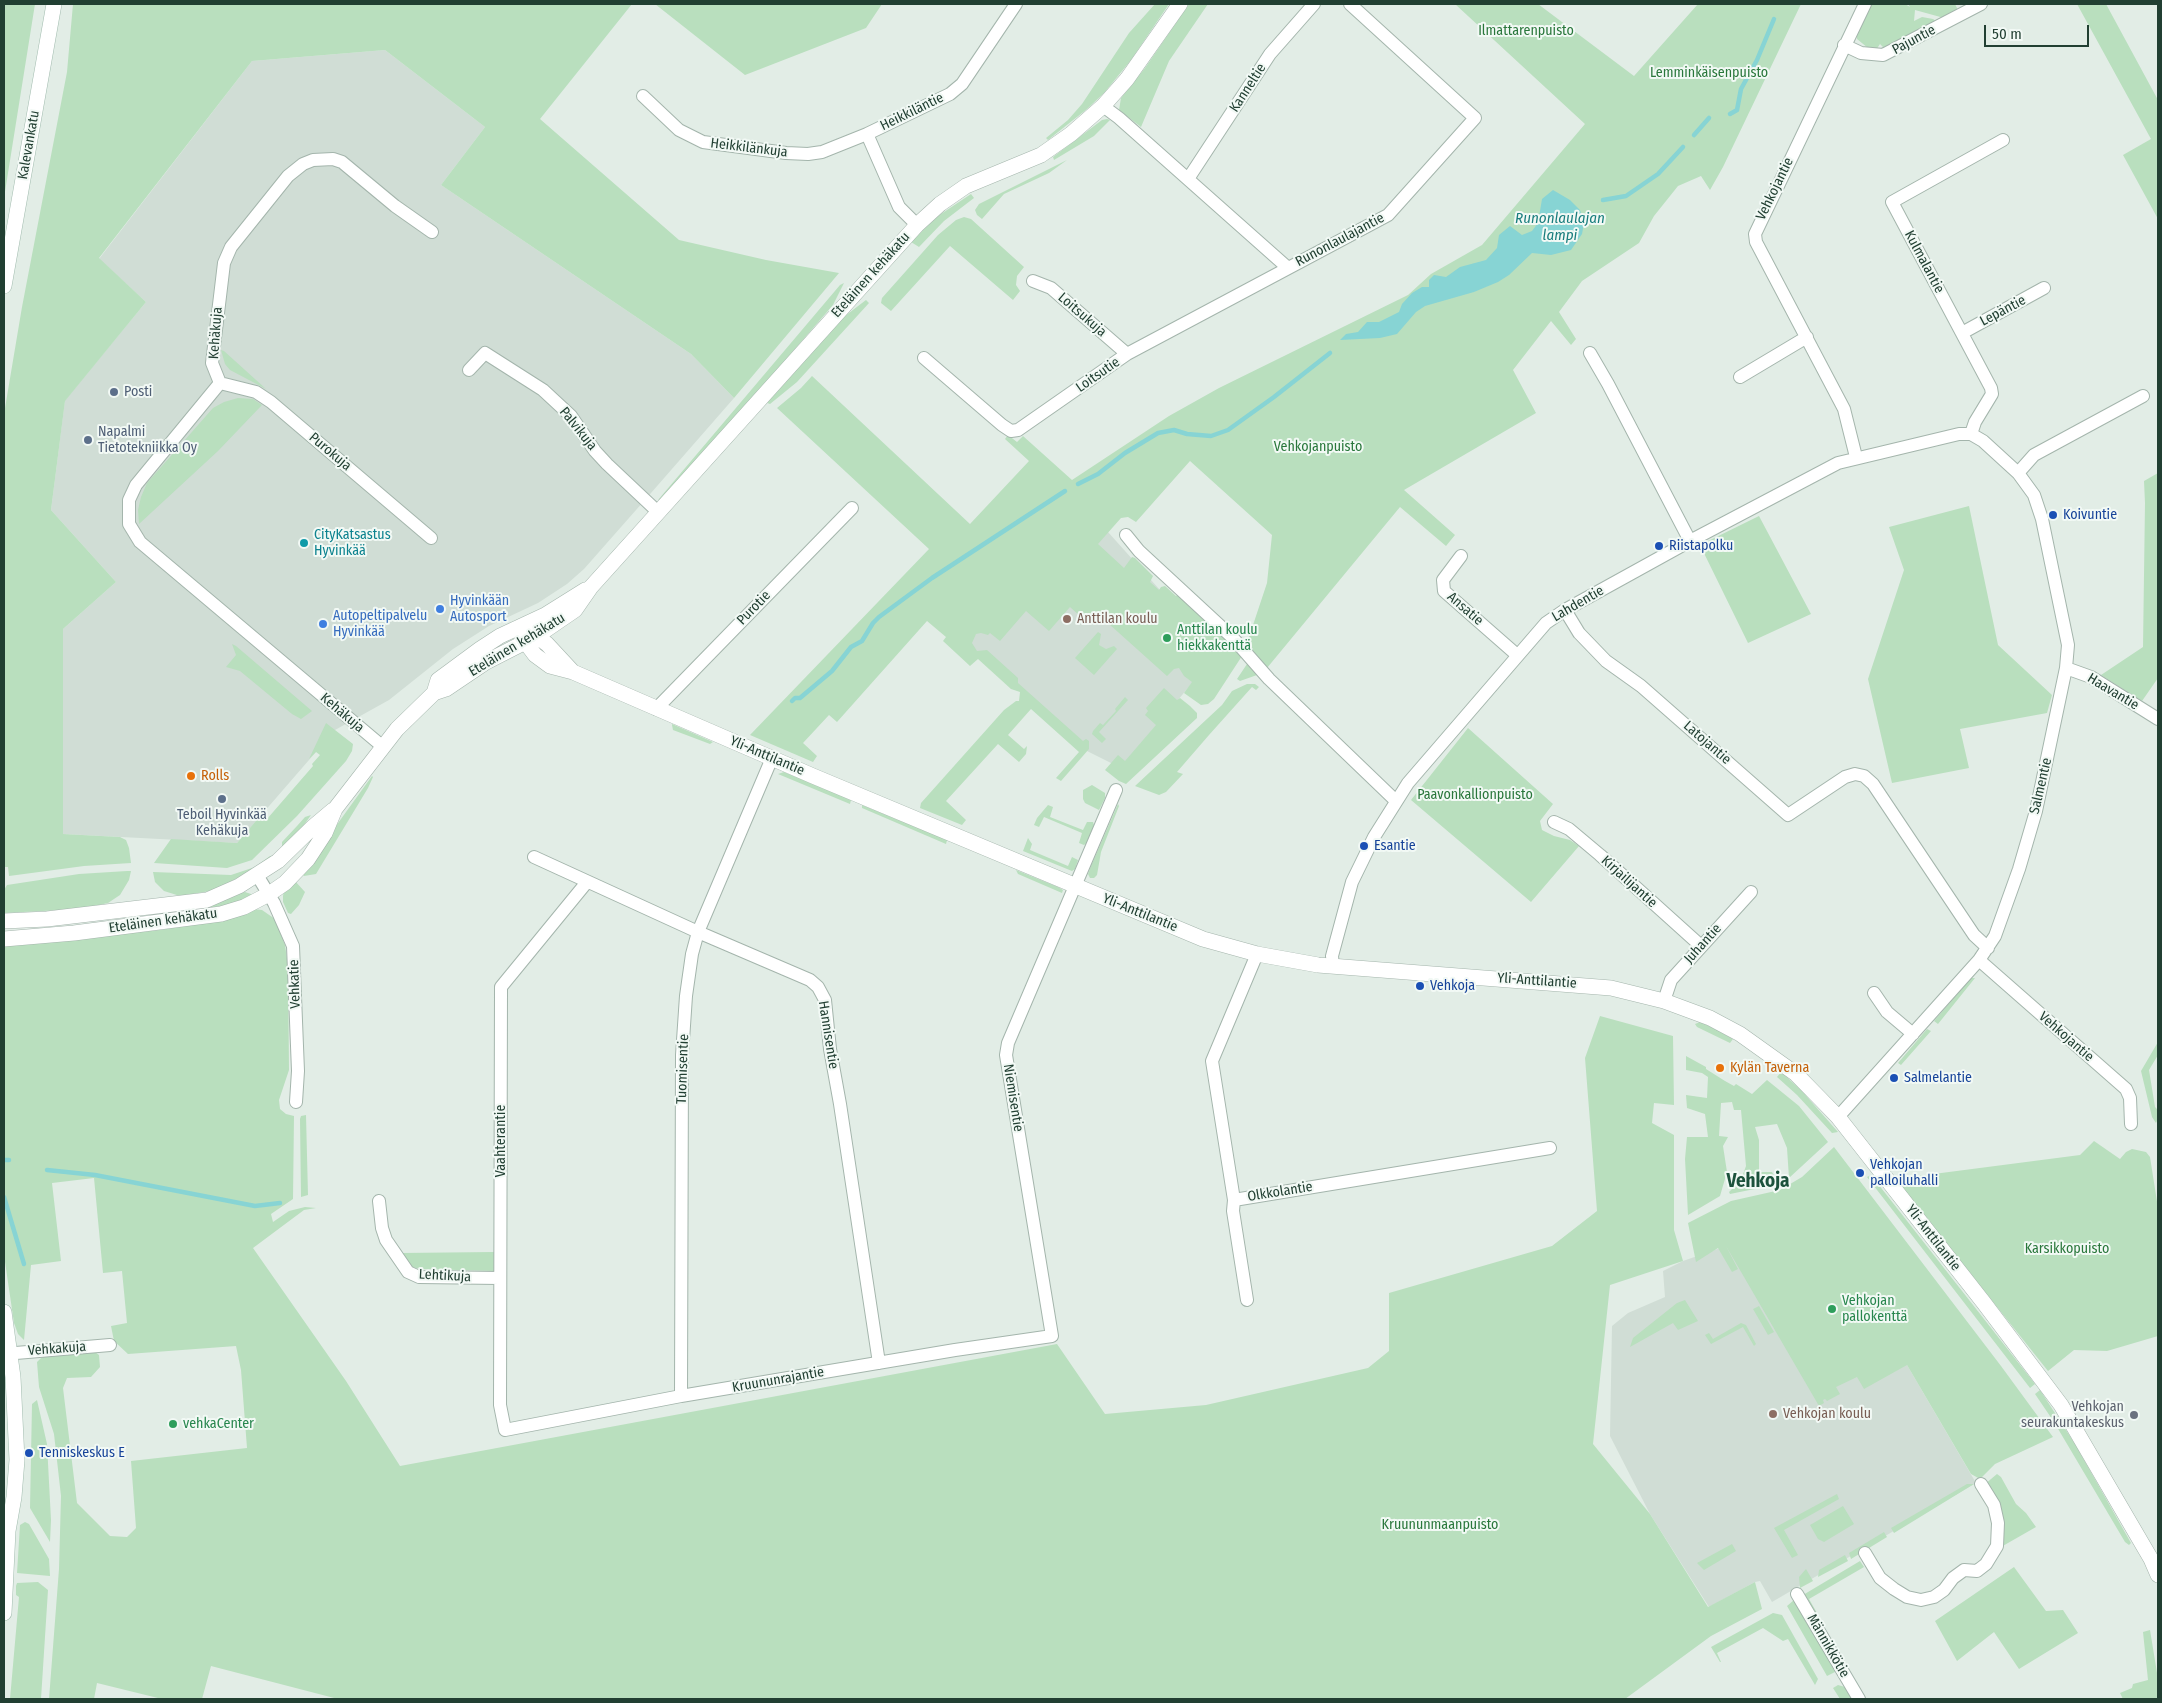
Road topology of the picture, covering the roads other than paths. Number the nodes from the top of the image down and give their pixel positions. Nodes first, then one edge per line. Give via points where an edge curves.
1 (54, 4) edge
2 (1016, 4) edge
3 (1180, 4) edge
4 (1314, 4) edge
5 (1350, 4) edge
6 (1865, 4) edge
7 (1981, 4) edge
8 (1844, 46) junction
9 (643, 96) dead end
10 (1103, 106) junction
11 (867, 134) junction
12 (2003, 140) dead end
13 (1188, 178) junction
14 (916, 224) junction
15 (432, 232) dead end
16 (1288, 268) junction
17 (1033, 281) dead end
18 (4, 286) edge
19 (2044, 288) dead end
20 (1962, 333) junction
21 (1807, 337) junction
22 (1590, 353) dead end
23 (1127, 354) junction
24 (924, 358) dead end
25 (469, 370) dead end
26 (1740, 377) dead end
27 (220, 383) junction
28 (2143, 396) dead end
29 (1965, 434) junction
30 (1856, 457) junction
31 (2018, 473) junction
32 (852, 508) dead end
33 (658, 512) junction
34 (1126, 535) dead end
35 (430, 538) dead end
36 (1690, 541) junction
37 (1461, 556) dead end
38 (591, 587) junction
39 (1565, 610) junction
40 (523, 627) junction
41 (532, 640) junction
42 (1517, 655) junction
43 (2066, 668) junction
44 (434, 693) junction
45 (656, 709) junction
46 (2158, 719) edge
47 (382, 746) junction
48 (772, 758) junction
49 (1116, 790) dead end
50 (1396, 801) junction
51 (335, 809) junction
52 (1554, 822) dead end
53 (534, 857) dead end
54 (257, 876) junction
55 (588, 882) junction
56 (1075, 886) junction
57 (1751, 892) dead end
58 (269, 894) junction
59 (4, 921) edge
60 (698, 932) junction
61 (4, 939) edge
62 (1701, 946) junction
63 (1988, 948) junction
64 (1257, 954) junction
65 (1979, 960) junction
66 (1333, 966) junction
67 (1874, 993) dead end
68 (1664, 1001) junction
69 (1913, 1034) junction
70 (296, 1102) dead end
71 (1838, 1117) junction
72 (2131, 1124) dead end
73 (1550, 1148) dead end
74 (1234, 1200) junction
75 (379, 1201) dead end
76 (500, 1278) junction
77 (1247, 1300) dead end
78 (4, 1312) edge
79 (1052, 1336) joint
80 (110, 1346) dead end
81 (7, 1354) edge
82 (879, 1363) junction
83 (681, 1396) junction
84 (505, 1430) joint
85 (1981, 1484) dead end
86 (4, 1498) edge
87 (8, 1531) junction
88 (1865, 1554) dead end
89 (2158, 1575) edge
90 (1797, 1594) dead end
91 (4, 1613) edge
92 (1859, 1699) edge

1 - 18 street, Kalevankatu
2 - 11 street, Heikkiläntie via 962,84 942,99
3 - 10 street, Eteläinen kehäkatu via 1127,79
4 - 13 street, Kanneltie via 1270,54
5 - 16 street, Runonlaulajantie via 1475,118 1388,215
6 - 8 street, Vehkojantie
7 - 8 street, Pajuntie via 1883,56 1861,53
8 - 21 street, Vehkojantie via 1754,234
9 - 11 street, Heikkilänkuja via 678,130 703,142 808,154 822,152
10 - 13 street, Runonlaulajantie
10 - 14 street, Eteläinen kehäkatu via 1041,155 966,186
11 - 14 street, Heikkiläntie via 899,207
12 - 20 street, Kulmalantie via 1892,202
13 - 16 street, Runonlaulajantie
14 - 33 street, Eteläinen kehäkatu
15 - 27 street, Kehäkuja via 342,162 327,158 303,164 288,176 227,255 212,363
16 - 23 street, Loitsutie
17 - 23 street, Loitsukuja via 1051,288
19 - 20 street, Lepäntie
20 - 29 street, Kulmalantie via 1992,388 1992,394
21 - 26 street
21 - 30 street, Vehkojantie via 1844,410
22 - 36 street
23 - 24 street, Loitsutie via 1018,430 1011,431
25 - 33 street, Palvikuja via 485,353 542,390 570,416 607,464
27 - 35 street, Purokuja via 256,392 271,402
27 - 47 street, Kehäkuja via 136,485 129,500 129,524 140,542
28 - 31 street via 2034,455
29 - 30 street, Lahdentie
29 - 31 street, Salmentie via 1983,441
30 - 36 street, Lahdentie via 1838,463
31 - 43 street, Salmentie via 2034,495 2042,519 2068,645
32 - 45 street, Purotie
33 - 38 street, Eteläinen kehäkatu
34 - 50 street
36 - 39 street, Lahdentie
37 - 42 street, Ansatie via 1443,580 1444,591
38 - 40 street, Eteläinen kehäkatu
38 - 41 street, Eteläinen kehäkatu via 575,610
39 - 42 street, Lahdentie via 1546,623
39 - 63 street, Latojantie via 1578,633 1606,662 1641,686 1788,815 1845,777 1864,776 1873,784 1974,935
40 - 41 street
40 - 44 street, Eteläinen kehäkatu via 500,636 456,665 438,680
41 - 44 street, Eteläinen kehäkatu via 486,662 446,689
41 - 45 street, Yli-Anttilantie via 542,661
42 - 50 street, Lahdentie
43 - 46 street, Haavantie via 2091,677
43 - 63 street, Salmentie via 2036,811 2019,868
44 - 47 street, Eteläinen kehäkatu
45 - 48 street, Yli-Anttilantie
47 - 51 street, Eteläinen kehäkatu
48 - 56 street, Yli-Anttilantie
48 - 60 street, Tuomisentie
49 - 56 street, Niemisentie
50 - 66 street, Lahdentie via 1352,882 1332,956
51 - 54 street, Eteläinen kehäkatu via 283,858
51 - 58 street, Eteläinen kehäkatu via 325,833 308,858 285,883
52 - 62 street, Kirjailijantie via 1570,829
53 - 55 street, Hannisentie
54 - 58 street, Vehkatie
54 - 59 street, Eteläinen kehäkatu via 207,900 48,919
55 - 60 street, Hannisentie
55 - 76 street, Vaahterantie via 501,987
56 - 64 street, Yli-Anttilantie via 1203,939
56 - 79 street, Niemisentie via 1008,1043 1006,1055
57 - 62 street, Juhantie
58 - 61 street, Eteläinen kehäkatu via 244,907 197,919
58 - 70 street, Vehkatie via 293,946 298,1071
60 - 82 street, Hannisentie via 810,980 818,986 825,1000
60 - 83 street, Tuomisentie via 686,996 682,1055
62 - 68 street, Juhantie via 1671,980
63 - 65 street, Salmentie
64 - 66 street, Yli-Anttilantie
64 - 74 street, Olkkolantie via 1212,1061
65 - 69 street, Salmentie
65 - 72 street, Vehkojantie via 2126,1088 2130,1098
66 - 68 street, Yli-Anttilantie via 1585,985
67 - 69 street via 1887,1012
68 - 71 street, Yli-Anttilantie via 1710,1018 1758,1045 1796,1074
69 - 71 street, Salmentie
71 - 89 street, Yli-Anttilantie via 2061,1405
73 - 74 street, Olkkolantie
74 - 77 street
75 - 76 street, Lehtikuja via 386,1240 408,1272 419,1277
76 - 84 street, Vaahterantie via 500,1405
78 - 81 street
79 - 82 street, Kruununrajantie
80 - 81 street, Vehkakuja
81 - 87 street via 16,1409 17,1460
82 - 83 street, Kruununrajantie
83 - 84 street, Kruununrajantie
85 - 88 street via 1994,1505 1998,1523 1997,1546 1986,1564 1977,1571 1964,1570 1934,1597 1921,1600 1907,1597 1894,1589 1880,1578
86 - 87 street
87 - 91 street
90 - 92 street, Männikkötie

